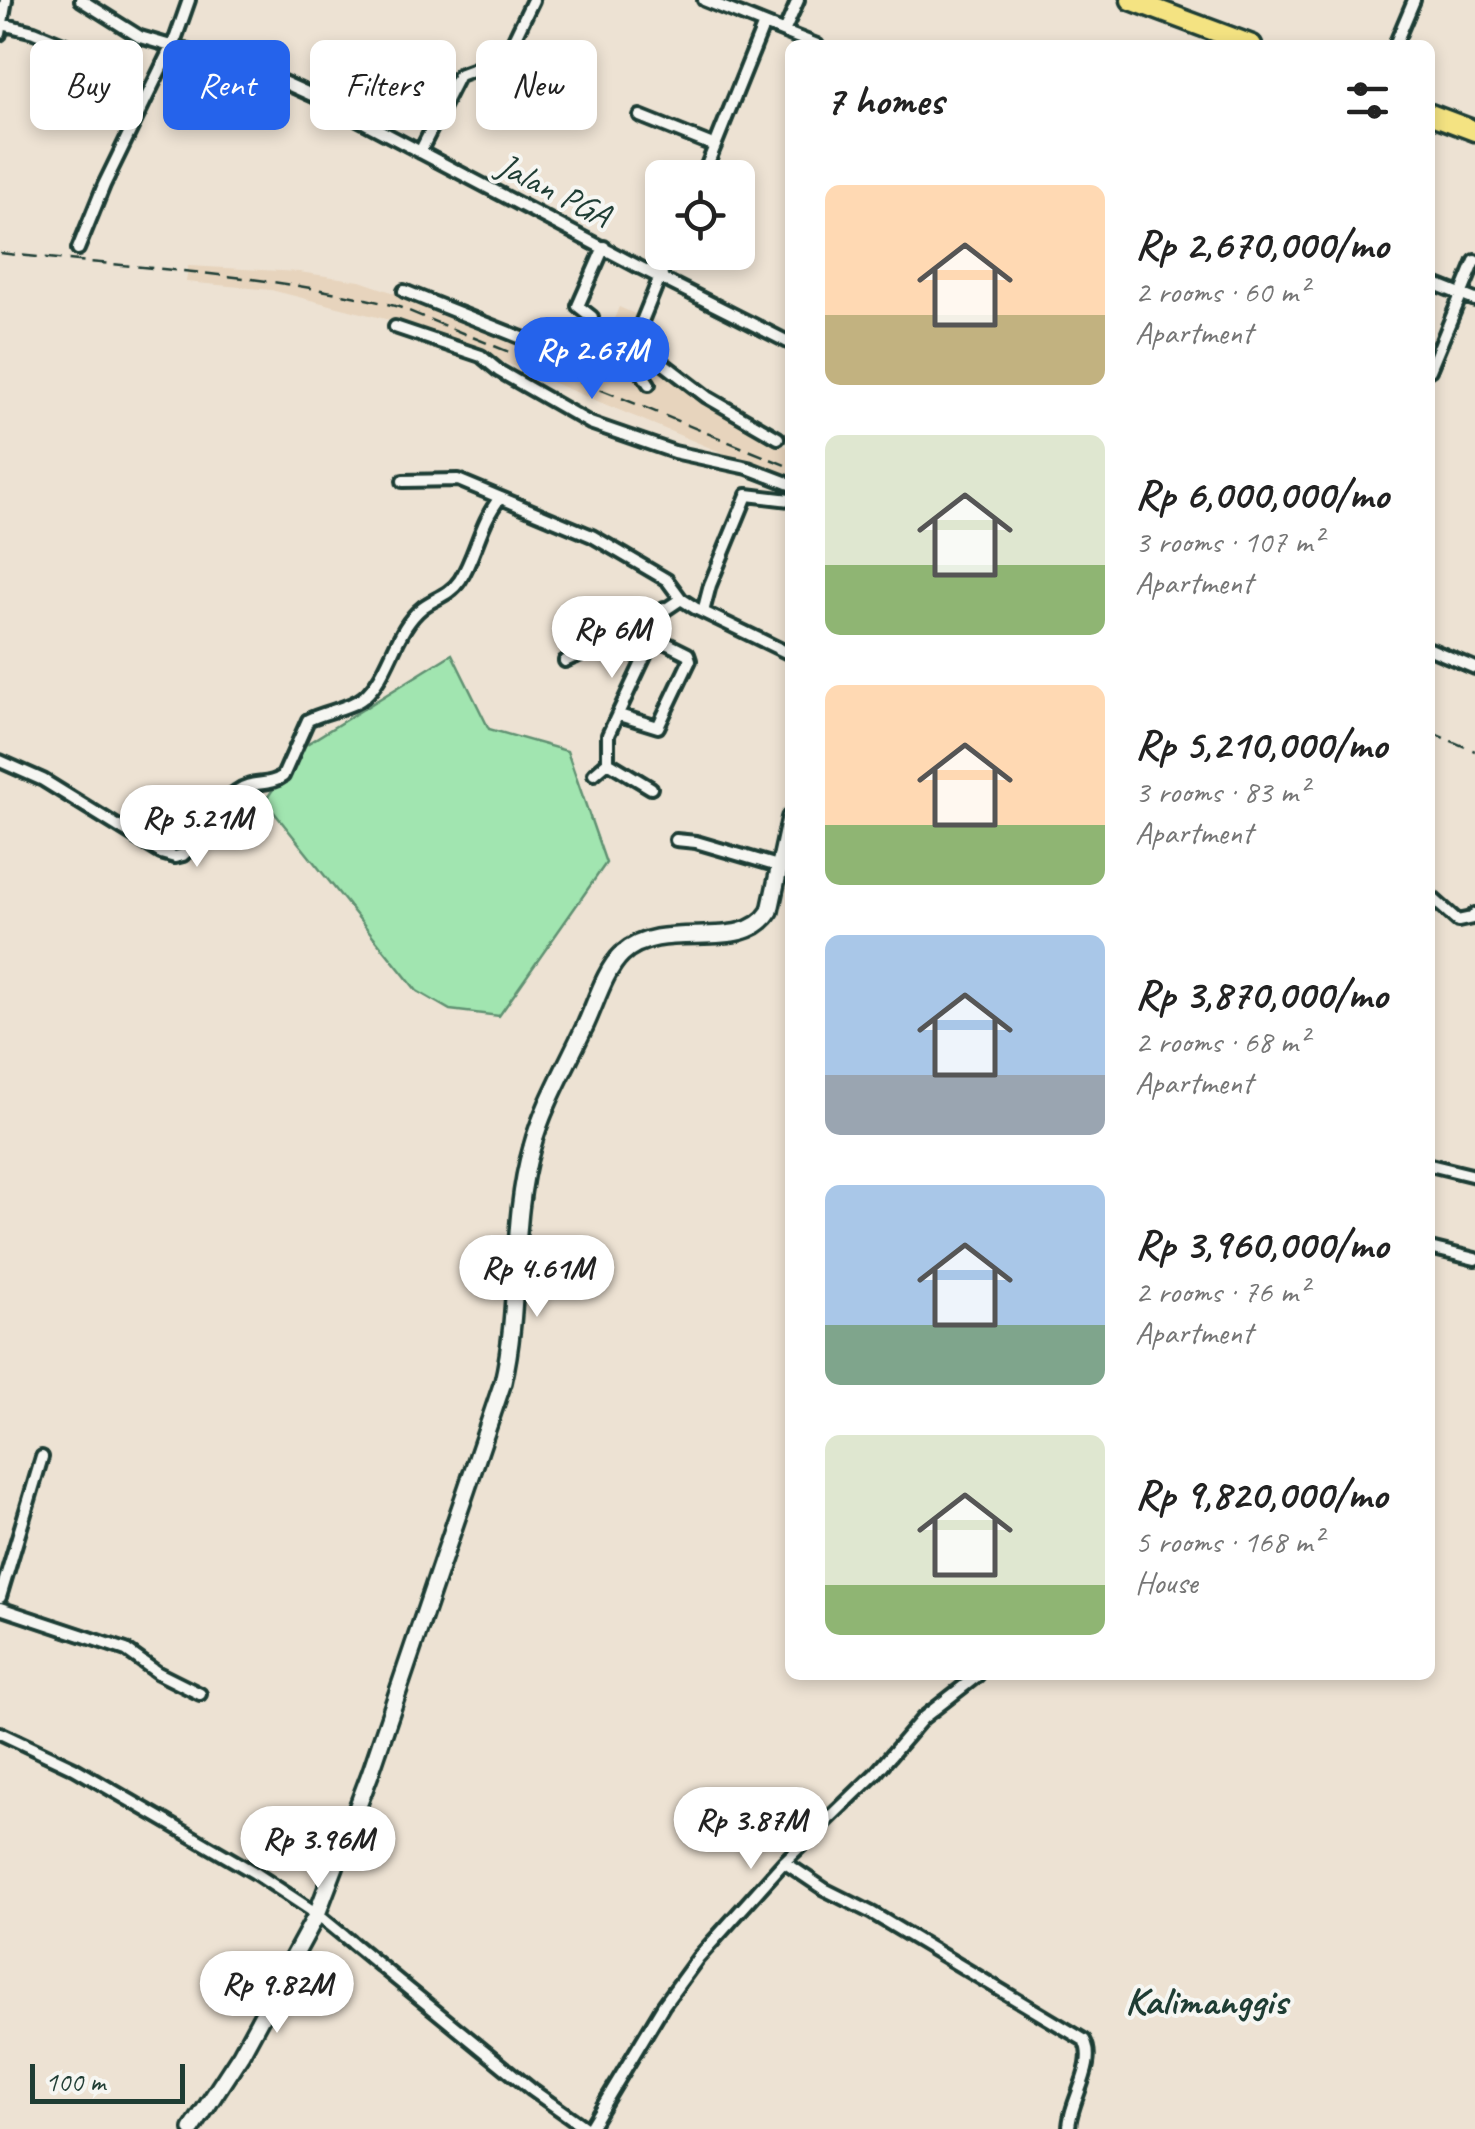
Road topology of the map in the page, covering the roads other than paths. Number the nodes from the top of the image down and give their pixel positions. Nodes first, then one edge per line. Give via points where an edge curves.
1 (6, 0) edge
2 (82, 0) edge
3 (188, 0) edge
4 (533, 0) edge
5 (704, 0) edge
6 (798, 0) edge
7 (1131, 0) edge
8 (1414, 0) edge
9 (764, 24) junction
10 (1, 29) edge
11 (784, 32) junction
12 (54, 40) edge
13 (177, 40) edge
14 (804, 40) edge
15 (1239, 40) edge
16 (1397, 40) edge
17 (163, 44) edge
18 (163, 71) edge
19 (290, 85) edge
20 (640, 116) dead end
21 (1435, 116) edge
22 (1475, 131) edge
23 (715, 146) junction
24 (420, 152) junction
25 (709, 160) edge
26 (604, 247) junction
27 (78, 248) dead end
28 (1475, 261) edge
29 (663, 270) edge
30 (660, 278) junction
31 (1435, 284) edge
32 (404, 290) dead end
33 (1461, 295) junction
34 (1475, 300) edge
35 (592, 317) dead end
36 (395, 327) dead end
37 (634, 340) junction
38 (785, 340) edge
39 (1435, 358) edge
40 (625, 361) junction
41 (649, 384) dead end
42 (778, 438) dead end
43 (403, 482) dead end
44 (785, 482) edge
45 (500, 498) junction
46 (785, 499) edge
47 (681, 599) junction
48 (664, 608) junction
49 (703, 612) junction
50 (583, 630) dead end
51 (654, 637) junction
52 (1435, 650) edge
53 (785, 652) edge
54 (1475, 668) edge
55 (619, 716) junction
56 (0, 761) edge
57 (608, 762) junction
58 (594, 774) dead end
59 (651, 788) dead end
60 (785, 838) edge
61 (676, 840) dead end
62 (778, 866) junction
63 (1435, 900) edge
64 (1475, 914) edge
65 (1435, 1165) edge
66 (1475, 1176) edge
67 (1435, 1249) edge
68 (1475, 1260) edge
69 (42, 1456) dead end
70 (0, 1597) edge
71 (0, 1608) edge
72 (972, 1680) edge
73 (200, 1694) dead end
74 (0, 1733) edge
75 (784, 1862) junction
76 (317, 1914) junction
77 (568, 2116) junction
78 (562, 2128) edge
79 (192, 2129) edge
80 (588, 2129) edge
81 (1068, 2129) edge

1 - 10 street
2 - 17 street, Jalan PGA
3 - 13 street
4 - 24 street via 505,58 453,82
5 - 9 street
6 - 11 street
7 - 15 main road
8 - 16 street
9 - 11 street
9 - 23 street
10 - 12 street
11 - 14 street
18 - 27 street
19 - 24 street, Jalan PGA
20 - 23 street
21 - 22 main road
23 - 25 street
24 - 26 street, Jalan PGA
26 - 30 street, Jalan PGA
26 - 35 street via 578,306
28 - 33 street
29 - 30 street
30 - 37 street
30 - 38 street, Jalan PGA
31 - 33 street
32 - 40 street via 595,367
33 - 34 street
33 - 39 street
36 - 44 street via 480,356 590,423
37 - 40 street
37 - 42 street via 706,396
40 - 41 street
43 - 45 street via 458,480
45 - 47 street via 619,550 667,580
45 - 56 street via 459,581 402,632 368,694 308,720 283,776 234,793 183,855 161,853 44,780
46 - 49 street via 747,495
47 - 48 street
47 - 49 street
48 - 50 street via 638,628 570,659
48 - 51 street
49 - 53 street
51 - 55 street
51 - 55 street via 690,660 657,728
52 - 54 street
55 - 57 street via 608,735
57 - 58 street
57 - 59 street
60 - 62 main road
61 - 62 street
62 - 76 main road via 764,922 739,932 650,940 620,955 545,1114 525,1181 513,1337 503,1382
63 - 64 street via 1458,921
65 - 66 street
67 - 68 street
69 - 70 street
71 - 73 street via 122,1648
72 - 75 street via 923,1718
74 - 76 street via 74,1768
75 - 80 street via 698,1958
75 - 81 street via 1078,2034 1089,2052
76 - 77 street
76 - 79 main road
77 - 78 street
77 - 80 street

